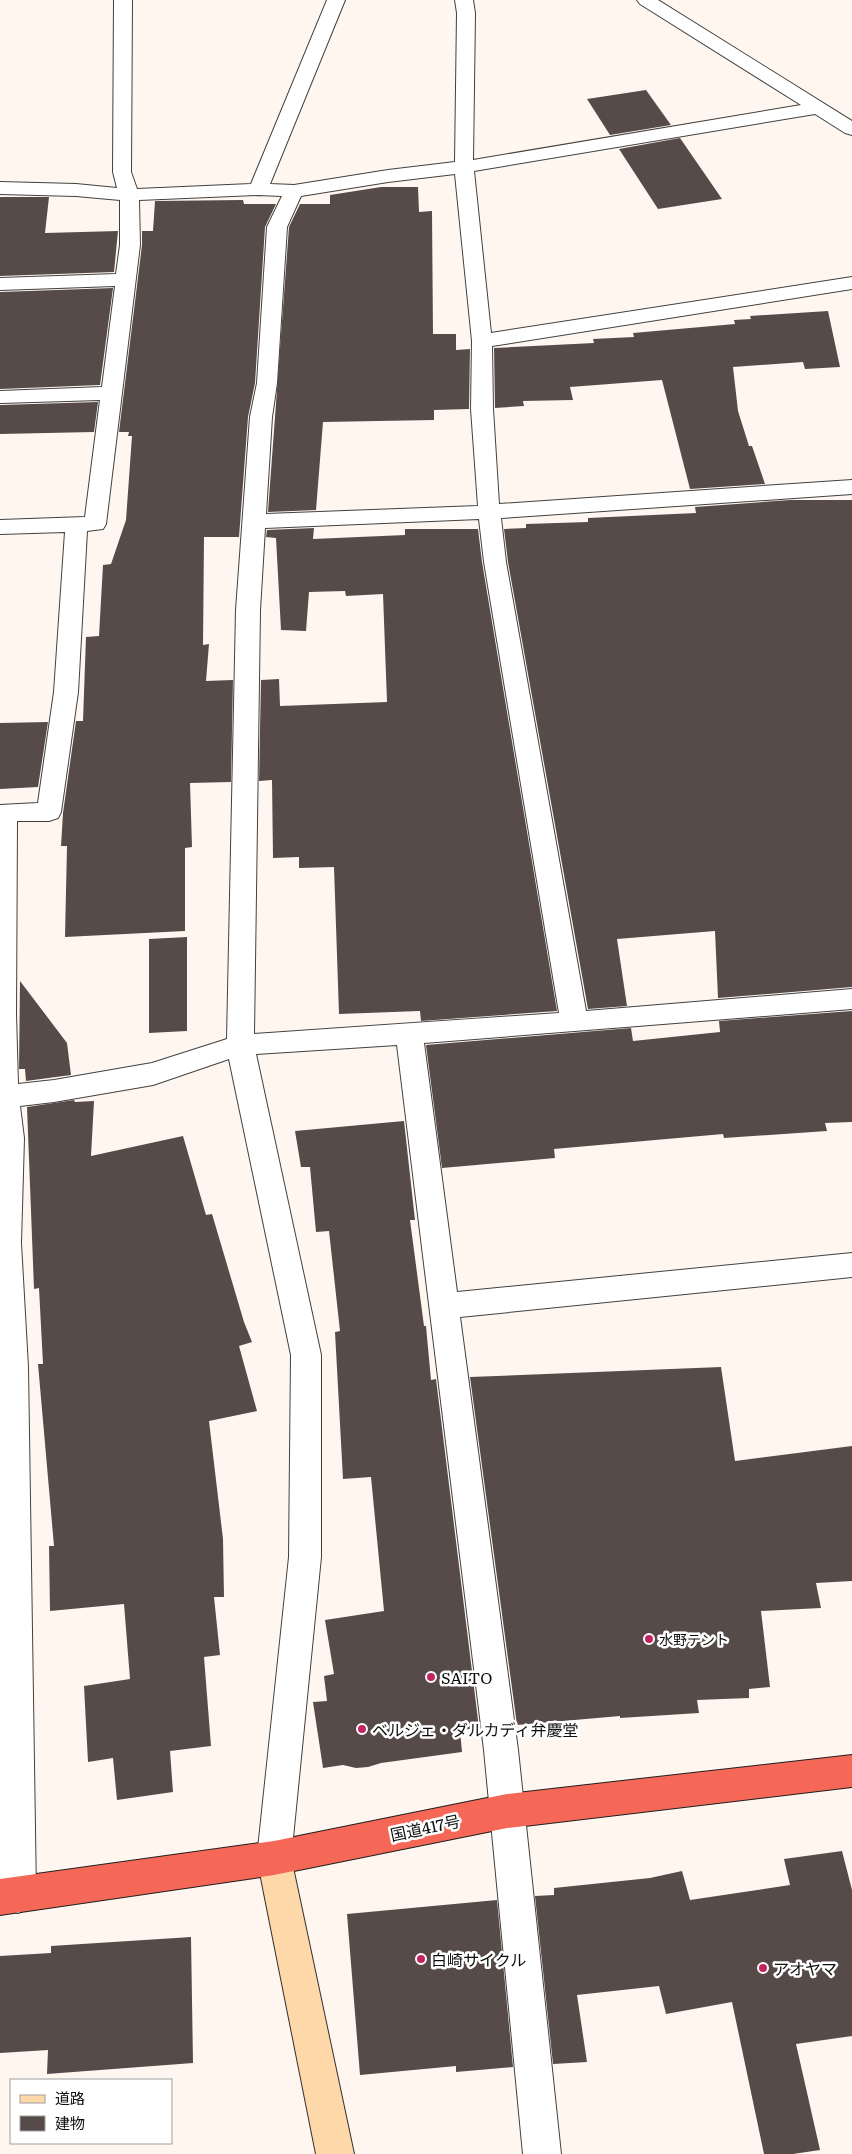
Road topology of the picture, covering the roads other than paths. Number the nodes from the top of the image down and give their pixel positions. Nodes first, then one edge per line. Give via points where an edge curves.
1 (123, 0) edge
2 (336, 0) edge
3 (464, 0) edge
4 (646, 0) edge
5 (818, 108) junction
6 (852, 129) edge
7 (464, 167) junction
8 (0, 188) edge
9 (258, 189) junction
10 (294, 191) junction
11 (129, 195) junction
12 (126, 280) junction
13 (852, 283) edge
14 (0, 284) edge
15 (482, 341) junction
16 (111, 394) junction
17 (0, 397) edge
18 (852, 487) edge
19 (489, 512) junction
20 (256, 521) junction
21 (76, 526) junction
22 (0, 527) edge
23 (852, 999) edge
24 (574, 1022) junction
25 (410, 1034) junction
26 (240, 1045) junction
27 (2, 1097) edge
28 (3, 1244) edge
29 (852, 1265) edge
30 (445, 1306) junction
31 (852, 1771) edge
32 (507, 1811) junction
33 (274, 1858) junction
34 (9, 1896) edge
35 (336, 2154) edge
36 (542, 2154) edge

1 - 11 street via 122,172
2 - 9 street
3 - 7 street
4 - 5 street
5 - 6 street
5 - 7 street
7 - 10 street
7 - 15 street
8 - 11 street
9 - 10 street
9 - 11 street
10 - 20 street via 277,227
11 - 12 street via 130,245
12 - 14 street
12 - 16 street
13 - 15 street
15 - 19 street via 482,409
16 - 17 street
16 - 21 street via 95,524
18 - 19 street
19 - 20 street
19 - 24 street
20 - 26 street via 248,610
21 - 22 street
21 - 27 street via 66,692 49,812 5,812
23 - 24 street
24 - 25 street
25 - 26 street
25 - 30 street
26 - 27 street via 153,1074
26 - 33 street via 306,1355 305,1557
27 - 28 street via 10,1138
28 - 34 street via 13,1367
29 - 30 street
30 - 32 street
31 - 32 highway, 国道417号
32 - 33 highway, 国道417号
32 - 36 street
33 - 34 highway, 国道417号
33 - 35 street

